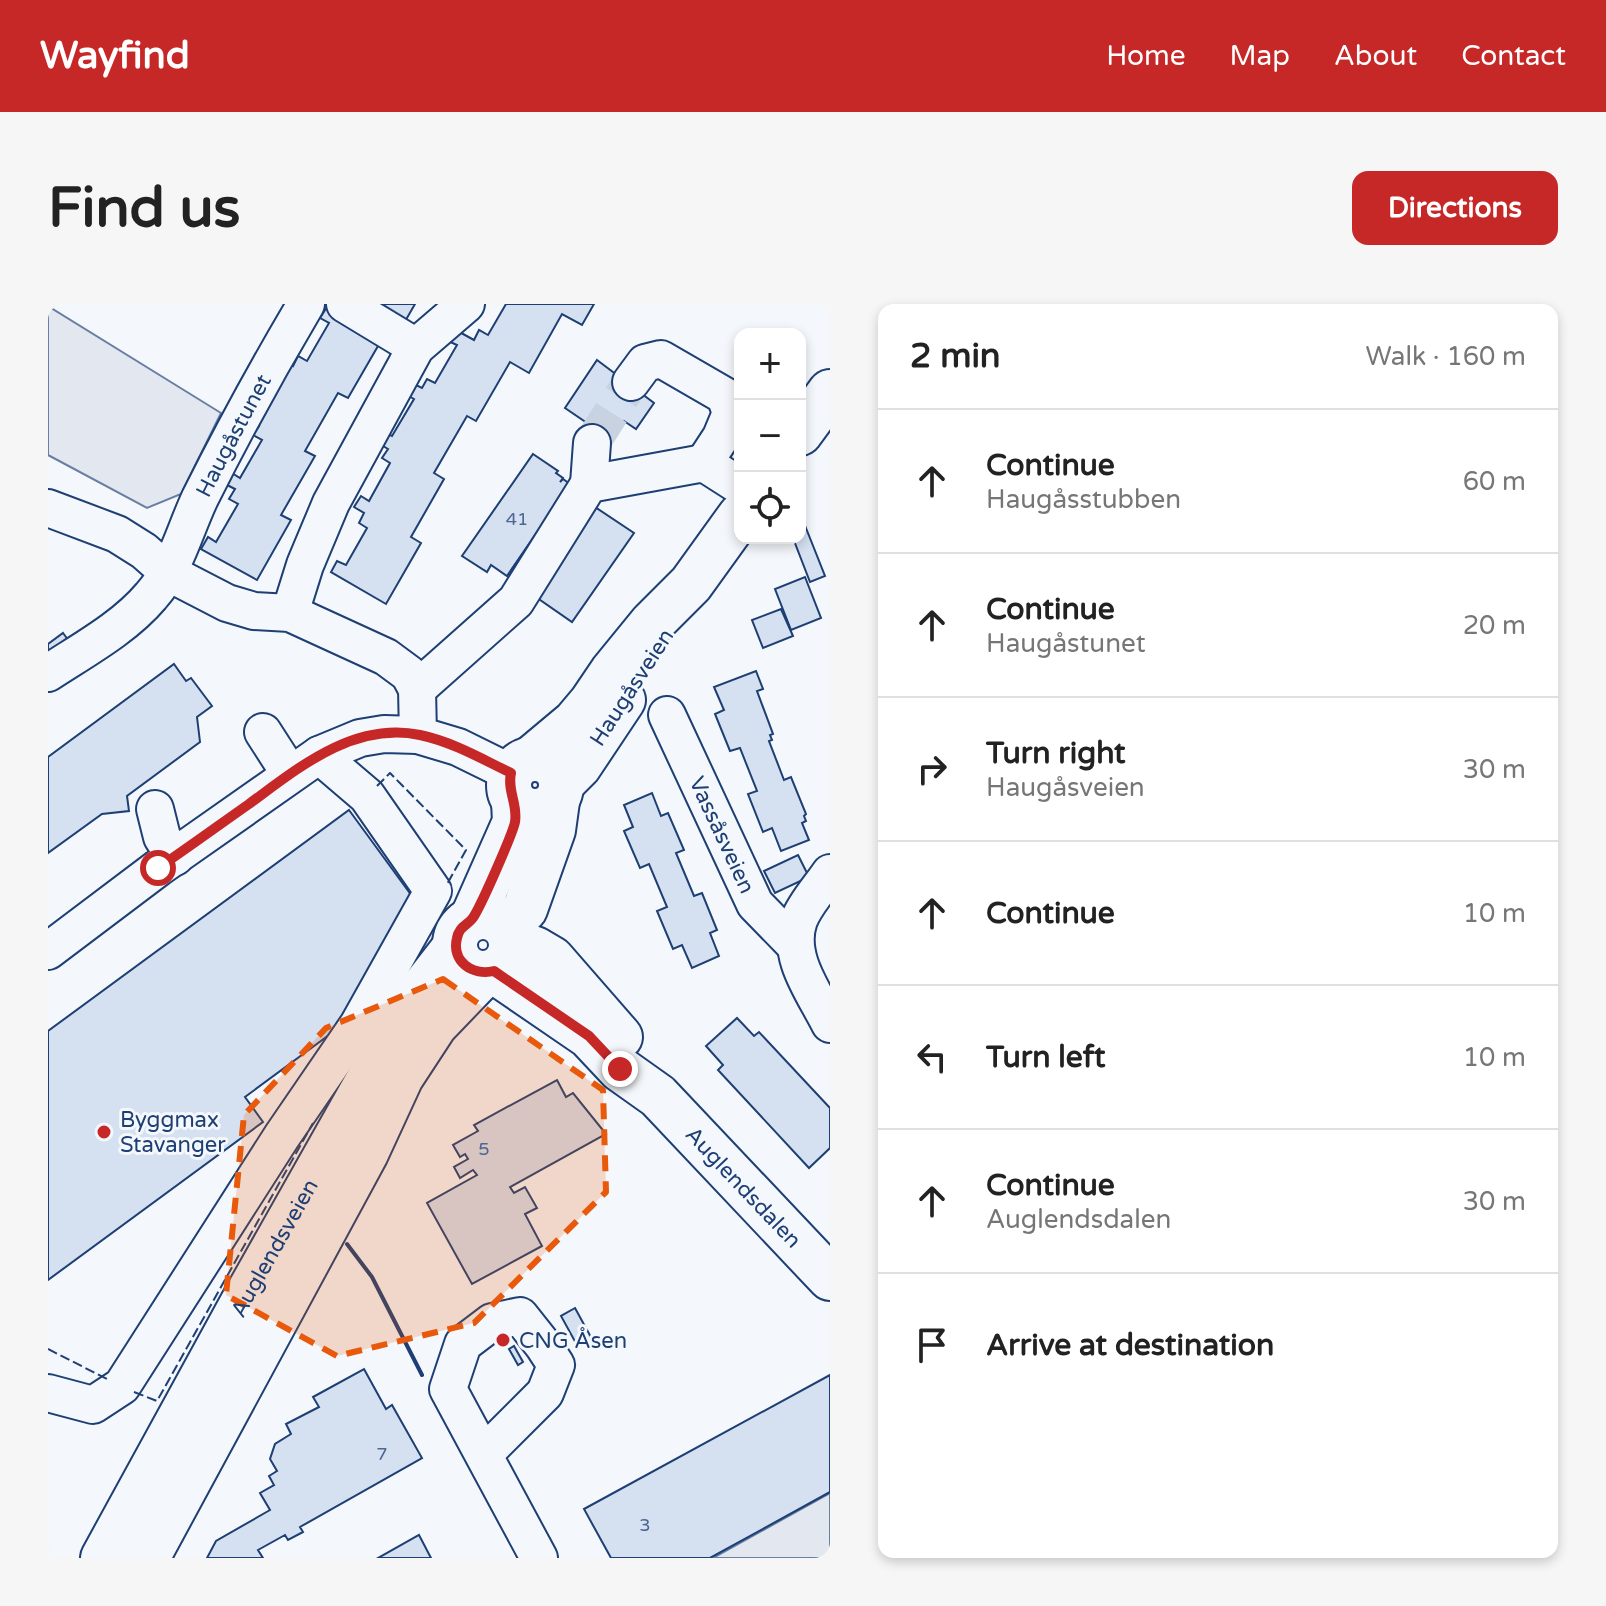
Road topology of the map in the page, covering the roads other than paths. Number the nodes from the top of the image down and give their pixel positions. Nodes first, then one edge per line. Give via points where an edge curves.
1 (306, 304) edge
2 (345, 304) edge
3 (466, 304) edge
4 (416, 347) junction
5 (631, 382) tunnel mouth
6 (830, 392) edge
7 (806, 425) edge
8 (592, 443) tunnel mouth
9 (704, 463) junction
10 (734, 482) edge
11 (589, 484) junction
12 (48, 508) edge
13 (734, 524) edge
14 (169, 573) junction
15 (290, 613) junction
16 (48, 673) edge
17 (417, 689) junction
18 (667, 715) dead end
19 (263, 732) dead end
20 (418, 735) junction
21 (304, 765) junction
22 (535, 783) junction
23 (155, 809) dead end
24 (175, 857) junction
25 (830, 873) edge
26 (793, 943) junction
27 (487, 946) junction
28 (48, 951) edge
29 (830, 1024) edge
30 (830, 1278) edge
31 (48, 1393) edge
32 (484, 1454) junction
33 (103, 1558) edge
34 (147, 1558) edge
35 (539, 1558) edge

1 - 14 street, Haugåstunet via 243,413
2 - 4 street
3 - 4 street
4 - 15 street via 331,503
5 - 9 street via 645,363 661,359 725,396 731,413
6 - 7 main road
8 - 11 street
9 - 10 street
9 - 11 street
11 - 17 street via 516,601
12 - 14 street via 117,534
13 - 22 main road, Haugåsveien via 579,766
14 - 15 street via 227,603
14 - 16 street, Haugåstunet via 121,624
15 - 17 street via 386,657 409,674
17 - 20 street
18 - 26 street, Vassåsveien via 755,904
19 - 21 street
20 - 21 street via 360,738
20 - 22 street via 458,747
21 - 24 street
21 - 31 street via 367,796 433,891 358,1025 122,1386 93,1405
22 - 27 main road via 515,822
23 - 24 street via 162,837
24 - 28 street
25 - 26 street via 800,918
26 - 29 street, Vassåsveien
27 - 30 main road, Auglendsdalen via 620,1069 658,1096
27 - 33 main road, Auglendsveien via 413,1001
27 - 34 main road, Auglendsveien via 401,1077 366,1153
32 - 32 street via 448,1389 463,1344 492,1322 520,1316 556,1365 545,1393
32 - 35 street

